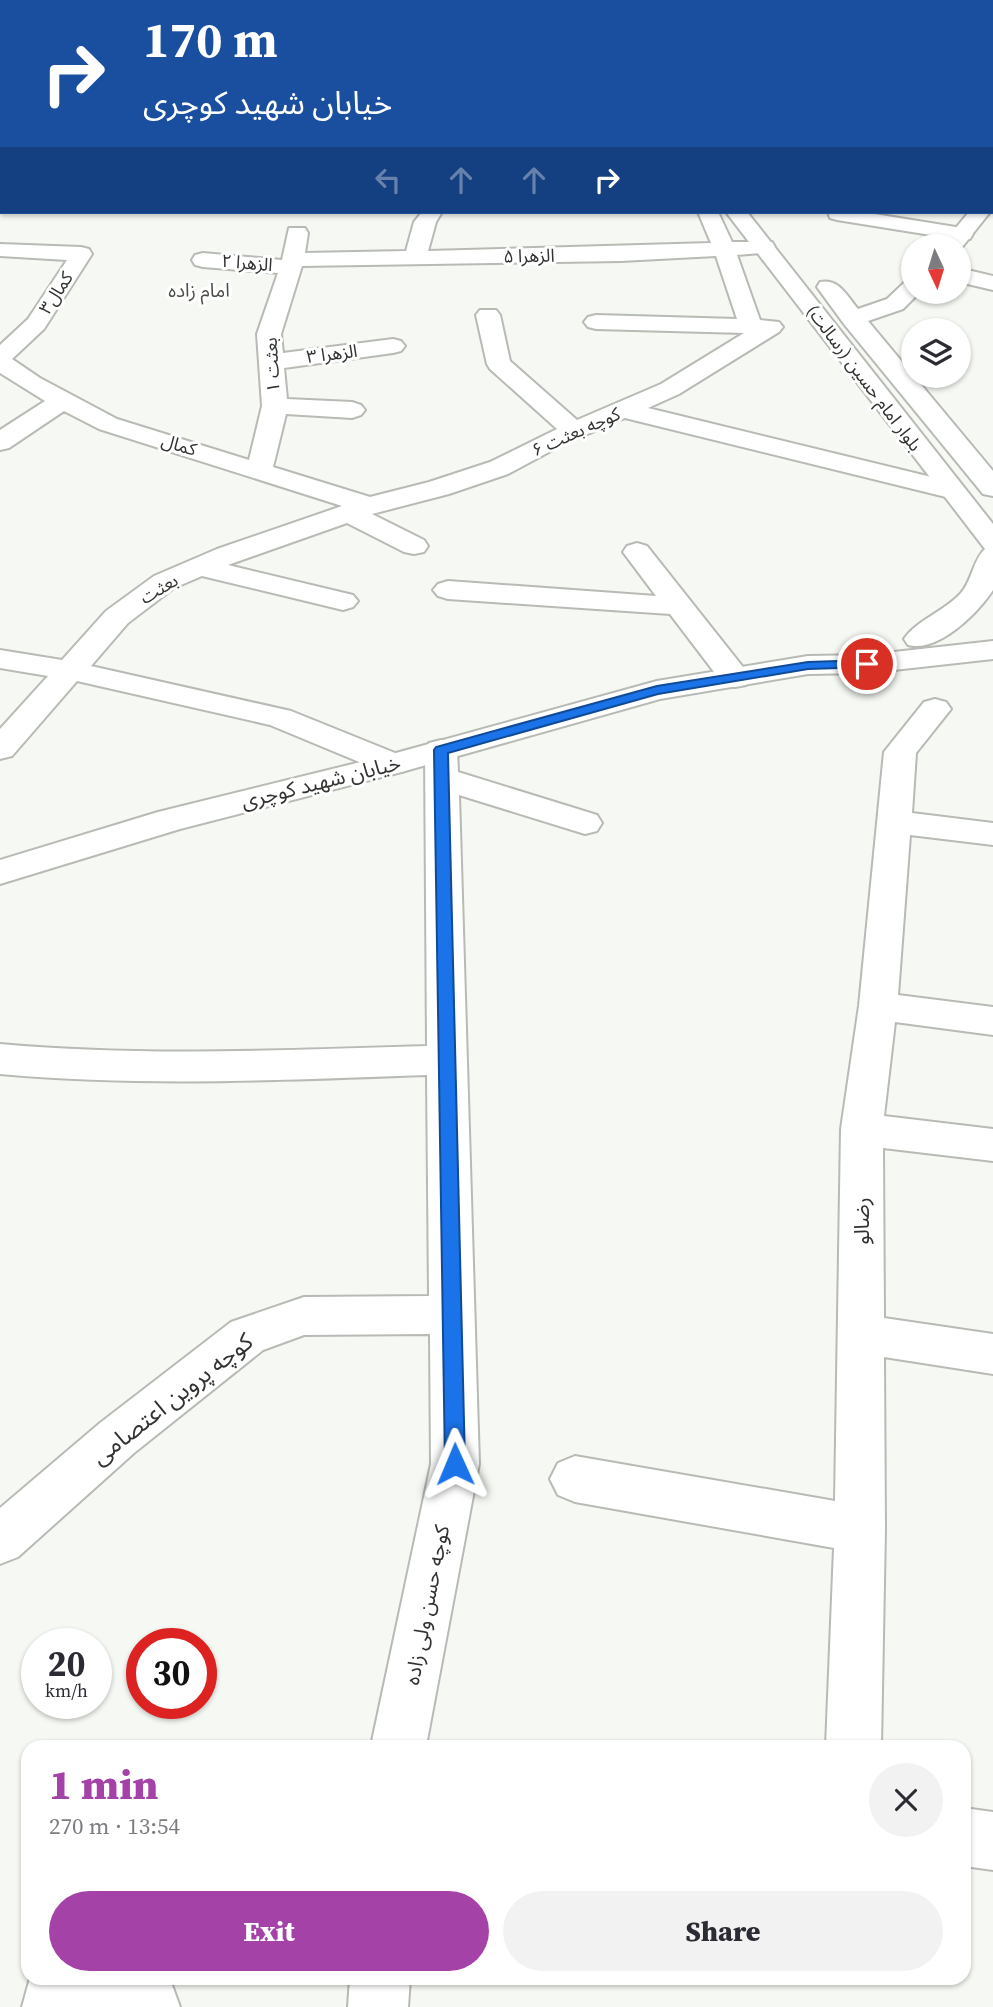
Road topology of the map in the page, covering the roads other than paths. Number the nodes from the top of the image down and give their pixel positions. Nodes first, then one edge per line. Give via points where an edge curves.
1 (431, 214) edge
2 (709, 214) edge
3 (738, 214) edge
4 (837, 214) dead end
5 (978, 214) edge
6 (297, 233) dead end
7 (929, 234) edge
8 (961, 234) edge
9 (764, 247) junction
10 (724, 249) junction
11 (0, 250) edge
12 (415, 258) junction
13 (203, 260) dead end
14 (292, 264) junction
15 (813, 268) dead end
16 (971, 278) edge
17 (993, 283) edge
18 (901, 298) edge
19 (488, 315) dead end
20 (852, 319) junction
21 (596, 322) dead end
22 (761, 327) junction
23 (393, 346) dead end
24 (0, 356) edge
25 (0, 362) edge
26 (271, 362) junction
27 (63, 400) junction
28 (275, 406) junction
29 (352, 410) dead end
30 (625, 410) junction
31 (574, 431) junction
32 (0, 442) edge
33 (259, 471) junction
34 (993, 488) edge
35 (950, 490) junction
36 (359, 510) junction
37 (993, 543) edge
38 (414, 546) dead end
39 (637, 552) dead end
40 (993, 556) edge
41 (201, 567) junction
42 (448, 590) dead end
43 (343, 601) dead end
44 (679, 606) junction
45 (993, 628) edge
46 (919, 639) junction
47 (993, 650) edge
48 (951, 654) junction
49 (0, 659) edge
50 (993, 664) edge
51 (808, 665) junction
52 (68, 670) junction
53 (735, 678) junction
54 (935, 709) dead end
55 (0, 748) edge
56 (393, 764) junction
57 (441, 764) junction
58 (893, 822) junction
59 (585, 823) dead end
60 (993, 834) edge
61 (0, 872) edge
62 (878, 1006) junction
63 (993, 1021) edge
64 (0, 1059) edge
65 (447, 1060) junction
66 (862, 1129) junction
67 (993, 1145) edge
68 (452, 1315) junction
69 (861, 1334) junction
70 (993, 1354) edge
71 (575, 1479) dead end
72 (860, 1529) junction
73 (0, 1540) edge
74 (399, 1740) edge
75 (853, 1740) edge
76 (971, 1838) edge
77 (993, 1841) edge
78 (58, 1985) edge
79 (99, 1985) edge
80 (380, 1985) edge
81 (52, 2007) edge
82 (150, 2007) edge
83 (378, 2007) edge

1 - 12 street
2 - 10 street
3 - 9 street, بلوار امام حسین (رسالت)
4 - 7 street
5 - 8 street
6 - 14 street, بعثت ۱
9 - 10 street, الزهرا ۵
9 - 35 street, بلوار امام حسین (رسالت)
10 - 12 street, الزهرا ۵
10 - 22 street
11 - 24 street, کمال۳ via 81,254 40,319 17,346
12 - 14 street, الزهرا ۵
13 - 14 street, الزهرا ۲
14 - 26 street, بعثت ۱ via 269,334
15 - 20 street, بلوار امام حسین (رسالت)
16 - 17 street
18 - 20 street
19 - 31 street via 499,364
20 - 34 street, بلوار امام حسین (رسالت)
21 - 22 street
22 - 30 street, کوچه بعثت ۶ via 670,389
23 - 26 street, الزهرا ۳
25 - 27 street, کمال
26 - 28 street, بعثت ۱
27 - 32 street
27 - 33 street, کمال via 108,424
28 - 29 street
28 - 33 street, بعثت ۱
30 - 31 street, کوچه بعثت ۶
30 - 35 street
31 - 36 street, کوچه بعثت ۶ via 499,468
33 - 36 street, کمال
35 - 37 street, بلوار امام حسین (رسالت)
36 - 38 street, کمال
36 - 41 street, بعثت
39 - 44 street
40 - 46 street via 987,580 962,612
41 - 43 street
41 - 52 street, بعثت via 164,582 117,617
42 - 44 street
44 - 53 street
45 - 46 street, خیابان شهید کوچری
46 - 51 street, خیابان شهید کوچری via 855,648
47 - 48 street, خیابان شهید کوچری
48 - 50 street
48 - 51 street, خیابان شهید کوچری via 867,664
49 - 52 street
51 - 53 street, خیابان شهید کوچری
52 - 55 street, بعثت
52 - 56 street via 280,718
53 - 57 street, خیابان شهید کوچری via 657,690
54 - 58 street, رضالو via 900,752
56 - 57 street, خیابان شهید کوچری
56 - 61 street, خیابان شهید کوچری via 170,820
57 - 59 street
57 - 65 street, کوچه حسن ولی زاده
58 - 60 street
58 - 62 street, رضالو
62 - 63 street
62 - 66 street, رضالو
64 - 65 street via 65,1067
65 - 68 street, کوچه حسن ولی زاده
66 - 67 street
66 - 69 street, رضالو
68 - 73 street, کوچه پروین اعتصامی via 304,1316 247,1336 117,1438
68 - 74 street, کوچه حسن ولی زاده via 455,1464
69 - 70 street
69 - 72 street, رضالو
71 - 72 street
72 - 75 street, رضالو
76 - 77 street
78 - 81 street
79 - 82 street
80 - 83 street

